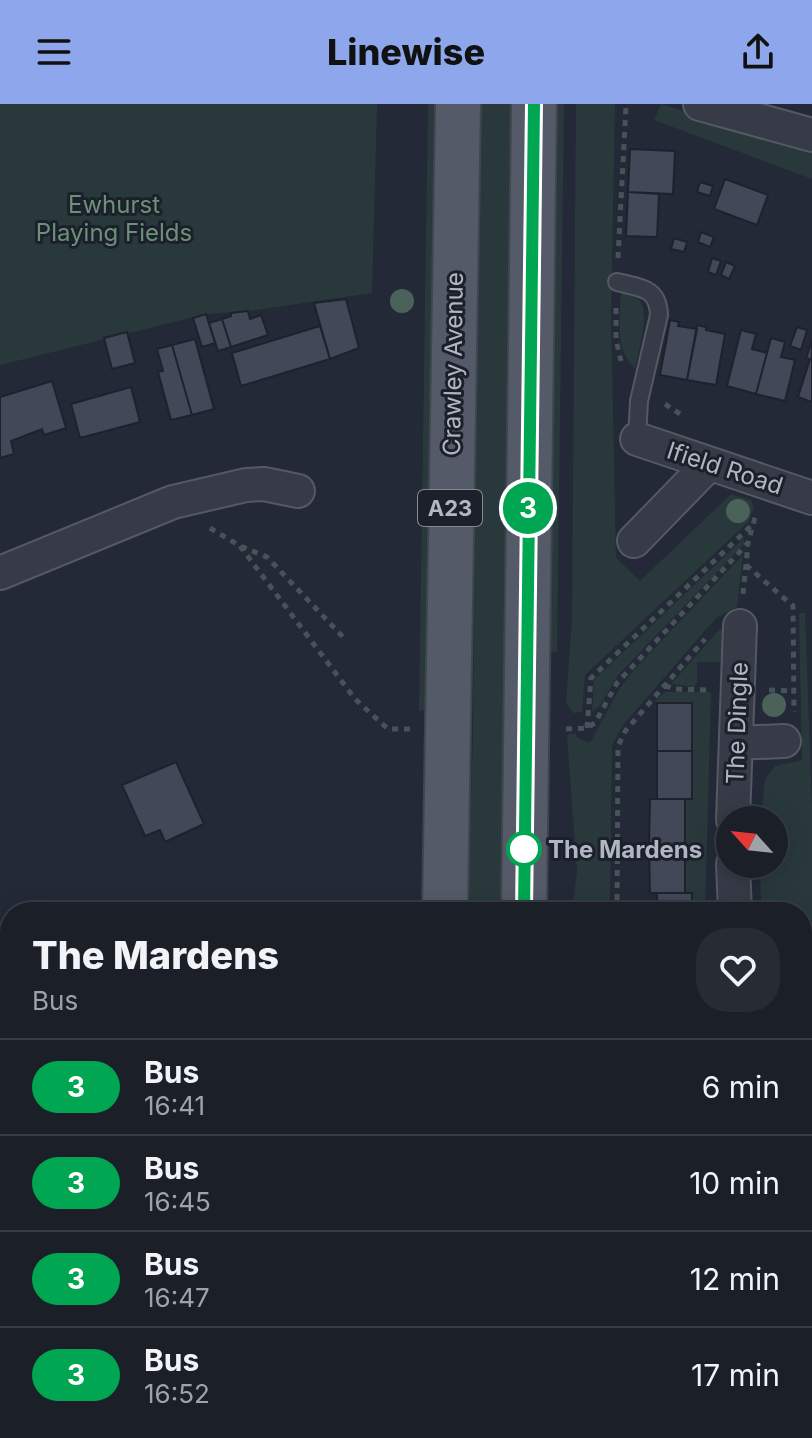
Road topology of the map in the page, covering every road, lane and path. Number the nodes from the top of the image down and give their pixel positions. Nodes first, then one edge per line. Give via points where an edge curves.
1 (458, 104) edge
2 (534, 104) edge
3 (628, 104) edge
4 (700, 104) edge
5 (812, 135) edge
6 (617, 282) junction
7 (628, 371) dead end
8 (637, 439) joint
9 (708, 465) junction
10 (298, 491) dead end
11 (812, 498) edge
12 (173, 502) junction
13 (634, 541) dead end
14 (748, 543) junction
15 (240, 546) junction
16 (746, 565) junction
17 (0, 573) edge
18 (740, 622) junction
19 (343, 637) dead end
20 (587, 728) junction
21 (412, 729) dead end
22 (562, 729) dead end
23 (784, 741) joint
24 (736, 743) junction
25 (734, 806) edge
26 (734, 878) edge
27 (445, 902) edge
28 (524, 902) edge
29 (617, 902) edge
30 (735, 902) edge

1 - 27 main road, Crawley Avenue / A23
2 - 28 main road
3 - 6 path
4 - 5 street
6 - 7 path via 616,340
6 - 8 lane via 647,290 659,304 639,401
8 - 9 street, Ifield Road
9 - 11 street, Ifield Road
9 - 13 street
10 - 12 street via 246,485
12 - 15 path
12 - 17 street
14 - 16 path
14 - 20 path via 617,683
14 - 20 path via 753,525 591,678
15 - 19 path via 267,557
15 - 21 path via 355,699 388,729
16 - 18 path
16 - 23 path via 793,606 794,729
18 - 24 street, The Dingle
18 - 29 path via 726,618 718,623 618,746
20 - 22 path
23 - 24 street
24 - 25 street, The Dingle
26 - 30 street

